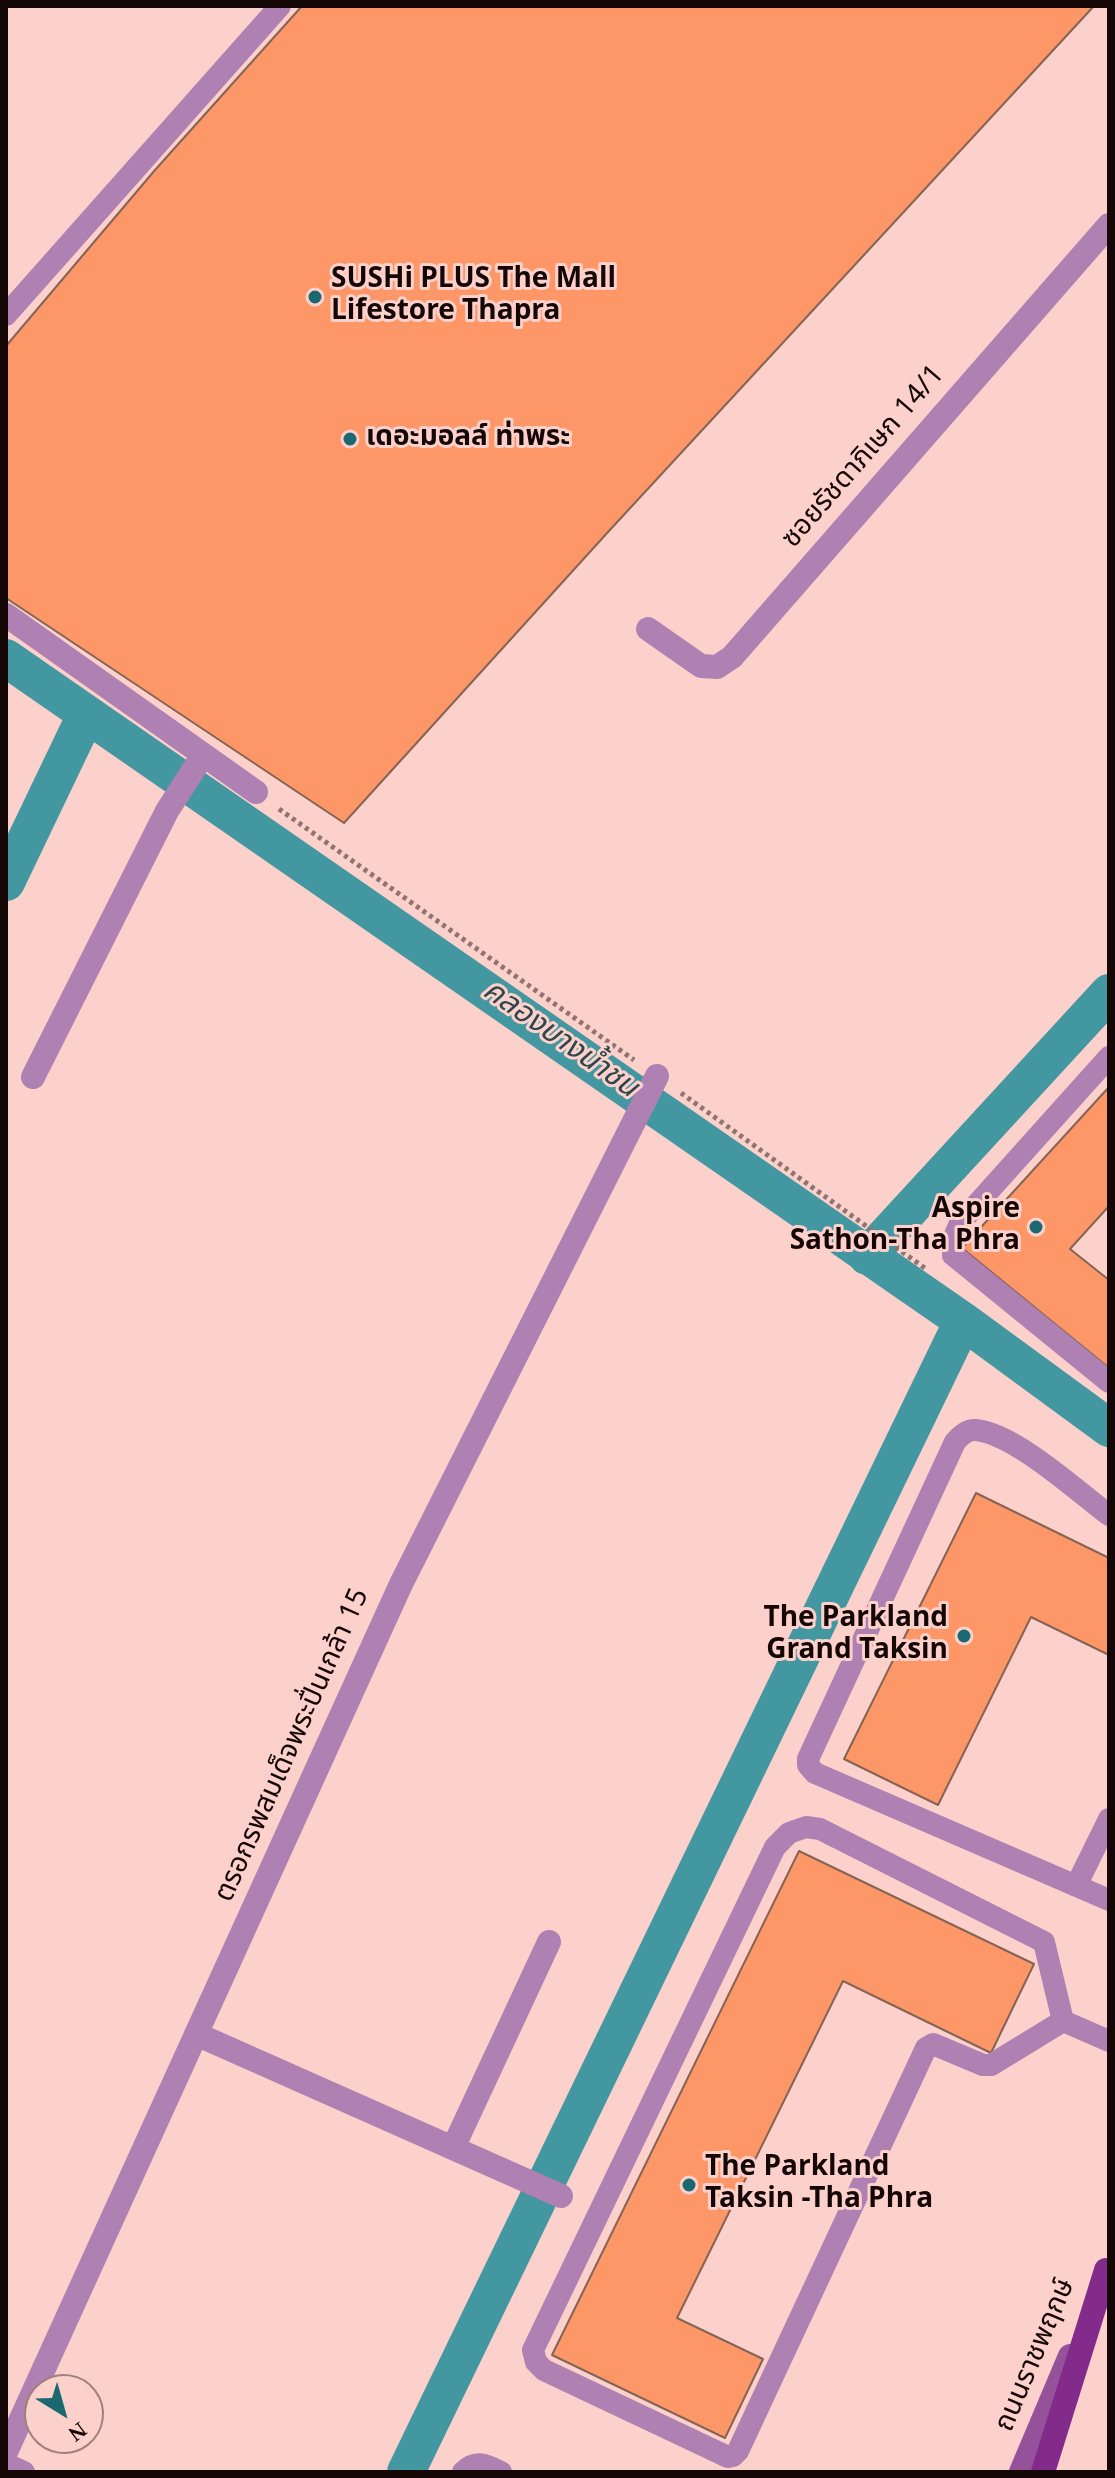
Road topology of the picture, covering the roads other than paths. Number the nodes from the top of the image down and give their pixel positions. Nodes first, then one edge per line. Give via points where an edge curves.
1 (280, 6) edge
2 (1109, 225) edge
3 (6, 315) edge
4 (6, 615) edge
5 (648, 629) dead end
6 (202, 758) junction
7 (256, 792) road end
8 (1109, 1057) edge
9 (33, 1077) dead end
10 (656, 1078) road end
11 (1109, 1382) edge
12 (1109, 1515) edge
13 (1109, 1819) edge
14 (1076, 1886) junction
15 (1109, 1900) edge
16 (549, 1942) dead end
17 (1063, 2021) junction
18 (196, 2034) junction
19 (1109, 2041) edge
20 (453, 2148) junction
21 (561, 2196) dead end
22 (1108, 2267) edge
23 (6, 2452) edge
24 (6, 2464) edge
25 (24, 2472) edge
26 (463, 2472) edge
27 (501, 2472) edge
28 (1021, 2472) edge
29 (1043, 2472) edge

1 - 3 lane
2 - 5 street, ซอยรัชดาภิเษก 14/1 via 732,657 717,667 701,666
4 - 6 street
6 - 7 street
6 - 9 street via 167,811
8 - 11 lane via 960,1223 953,1255
10 - 18 street, ตรอกรพสมเด็จพระปื่นเกล้า 15 via 401,1584
12 - 14 lane via 1017,1445 976,1430 960,1437 808,1759 815,1773
13 - 14 lane
14 - 15 lane
16 - 20 street
17 - 17 lane via 1044,1942 820,1829 789,1833 775,1847 535,2347 538,2365 733,2456 926,2048 933,2044 991,2065
17 - 19 lane
18 - 20 street
18 - 23 street, ตรอกรพสมเด็จพระปื่นเกล้า 15
20 - 21 street
22 - 28 main road, ถนนราชพฤกษ์
22 - 29 main road
24 - 25 lane
26 - 27 lane via 479,2463

